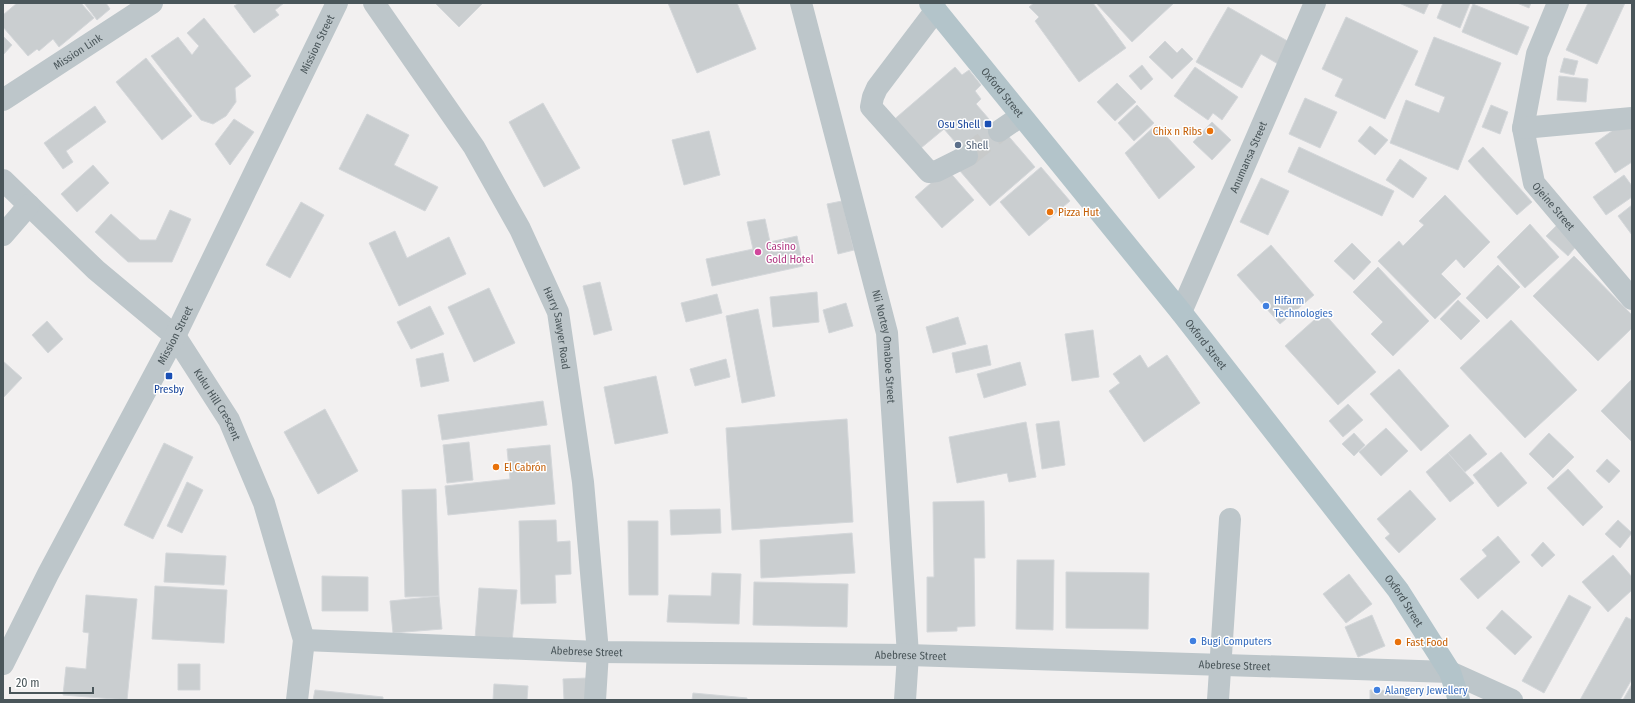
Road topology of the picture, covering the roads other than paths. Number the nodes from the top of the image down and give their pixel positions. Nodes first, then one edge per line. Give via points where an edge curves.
1 (152, 3) edge
2 (337, 3) edge
3 (374, 3) edge
4 (801, 3) edge
5 (1315, 3) edge
6 (1558, 3) edge
7 (933, 7) edge
8 (3, 100) edge
9 (1020, 116) junction
10 (1632, 118) edge
11 (1523, 128) junction
12 (999, 131) tunnel mouth
13 (967, 156) tunnel mouth
14 (3, 180) edge
15 (29, 205) junction
16 (3, 236) edge
17 (1632, 299) edge
18 (1181, 312) junction
19 (174, 336) junction
20 (1230, 519) dead end
21 (304, 640) junction
22 (598, 652) junction
23 (908, 655) junction
24 (3, 664) edge
25 (1222, 664) junction
26 (1450, 672) junction
27 (297, 700) edge
28 (595, 700) edge
29 (905, 700) edge
30 (1218, 700) edge
31 (1459, 700) edge
32 (1512, 700) edge

1 - 8 street, Mission Link
2 - 19 street, Mission Street
3 - 22 street, Harry Sawyer Road via 474,147 520,229 558,312 584,482
4 - 23 street, Nii Nortey Omaboe Street via 887,333
5 - 18 street, Anumansa Street
6 - 11 street, Ojeine Street via 1537,54
7 - 9 main road, Oxford Street
7 - 13 street via 877,88 871,107 929,172 937,171
9 - 12 street
9 - 18 main road, Oxford Street
10 - 11 street
11 - 17 street, Ojeine Street via 1534,183
14 - 15 street, Kuku Hill Crescent
15 - 16 street
15 - 19 street, Kuku Hill Crescent via 96,270
18 - 26 main road, Oxford Street via 1398,590
19 - 21 street, Kuku Hill Crescent via 232,427 264,503
19 - 24 street, Mission Street via 51,567
20 - 25 street
21 - 22 street, Abebrese Street
21 - 27 street, Kuku Hill Crescent
22 - 23 street, Abebrese Street
22 - 28 street, Harry Sawyer Road
23 - 25 street, Abebrese Street
23 - 29 street, Nii Nortey Omaboe Street
25 - 26 street, Abebrese Street
25 - 30 street
26 - 31 main road, Oxford Street
26 - 32 street, Abebrese Street

